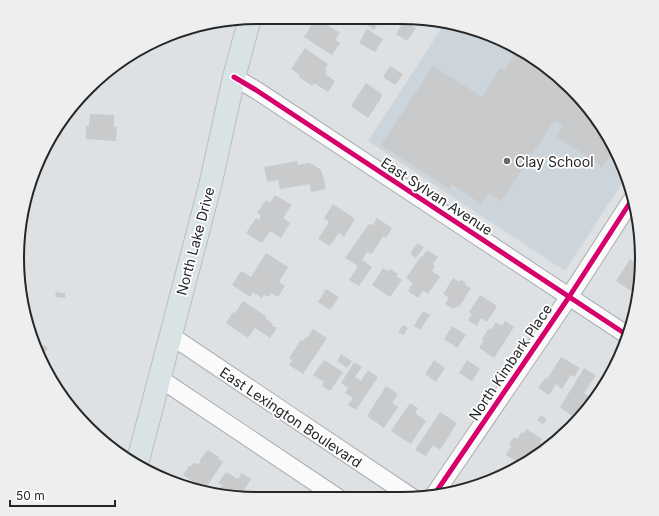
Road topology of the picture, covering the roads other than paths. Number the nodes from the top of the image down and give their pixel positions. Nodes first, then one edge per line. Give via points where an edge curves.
1 (248, 25) edge
2 (234, 77) junction
3 (629, 204) edge
4 (569, 297) junction
5 (623, 333) edge
6 (170, 335) junction
7 (159, 378) junction
8 (138, 459) edge
9 (438, 489) edge
10 (330, 492) edge
11 (404, 492) edge

1 - 2 main road, North Lake Drive
2 - 4 street, East Sylvan Avenue
2 - 6 main road, North Lake Drive via 210,186
3 - 4 street, North Kimbark Place
4 - 5 street, East Sylvan Avenue
4 - 9 street, North Kimbark Place
6 - 7 main road, North Lake Drive
6 - 11 street, East Lexington Boulevard
7 - 8 main road, North Lake Drive
7 - 10 street

